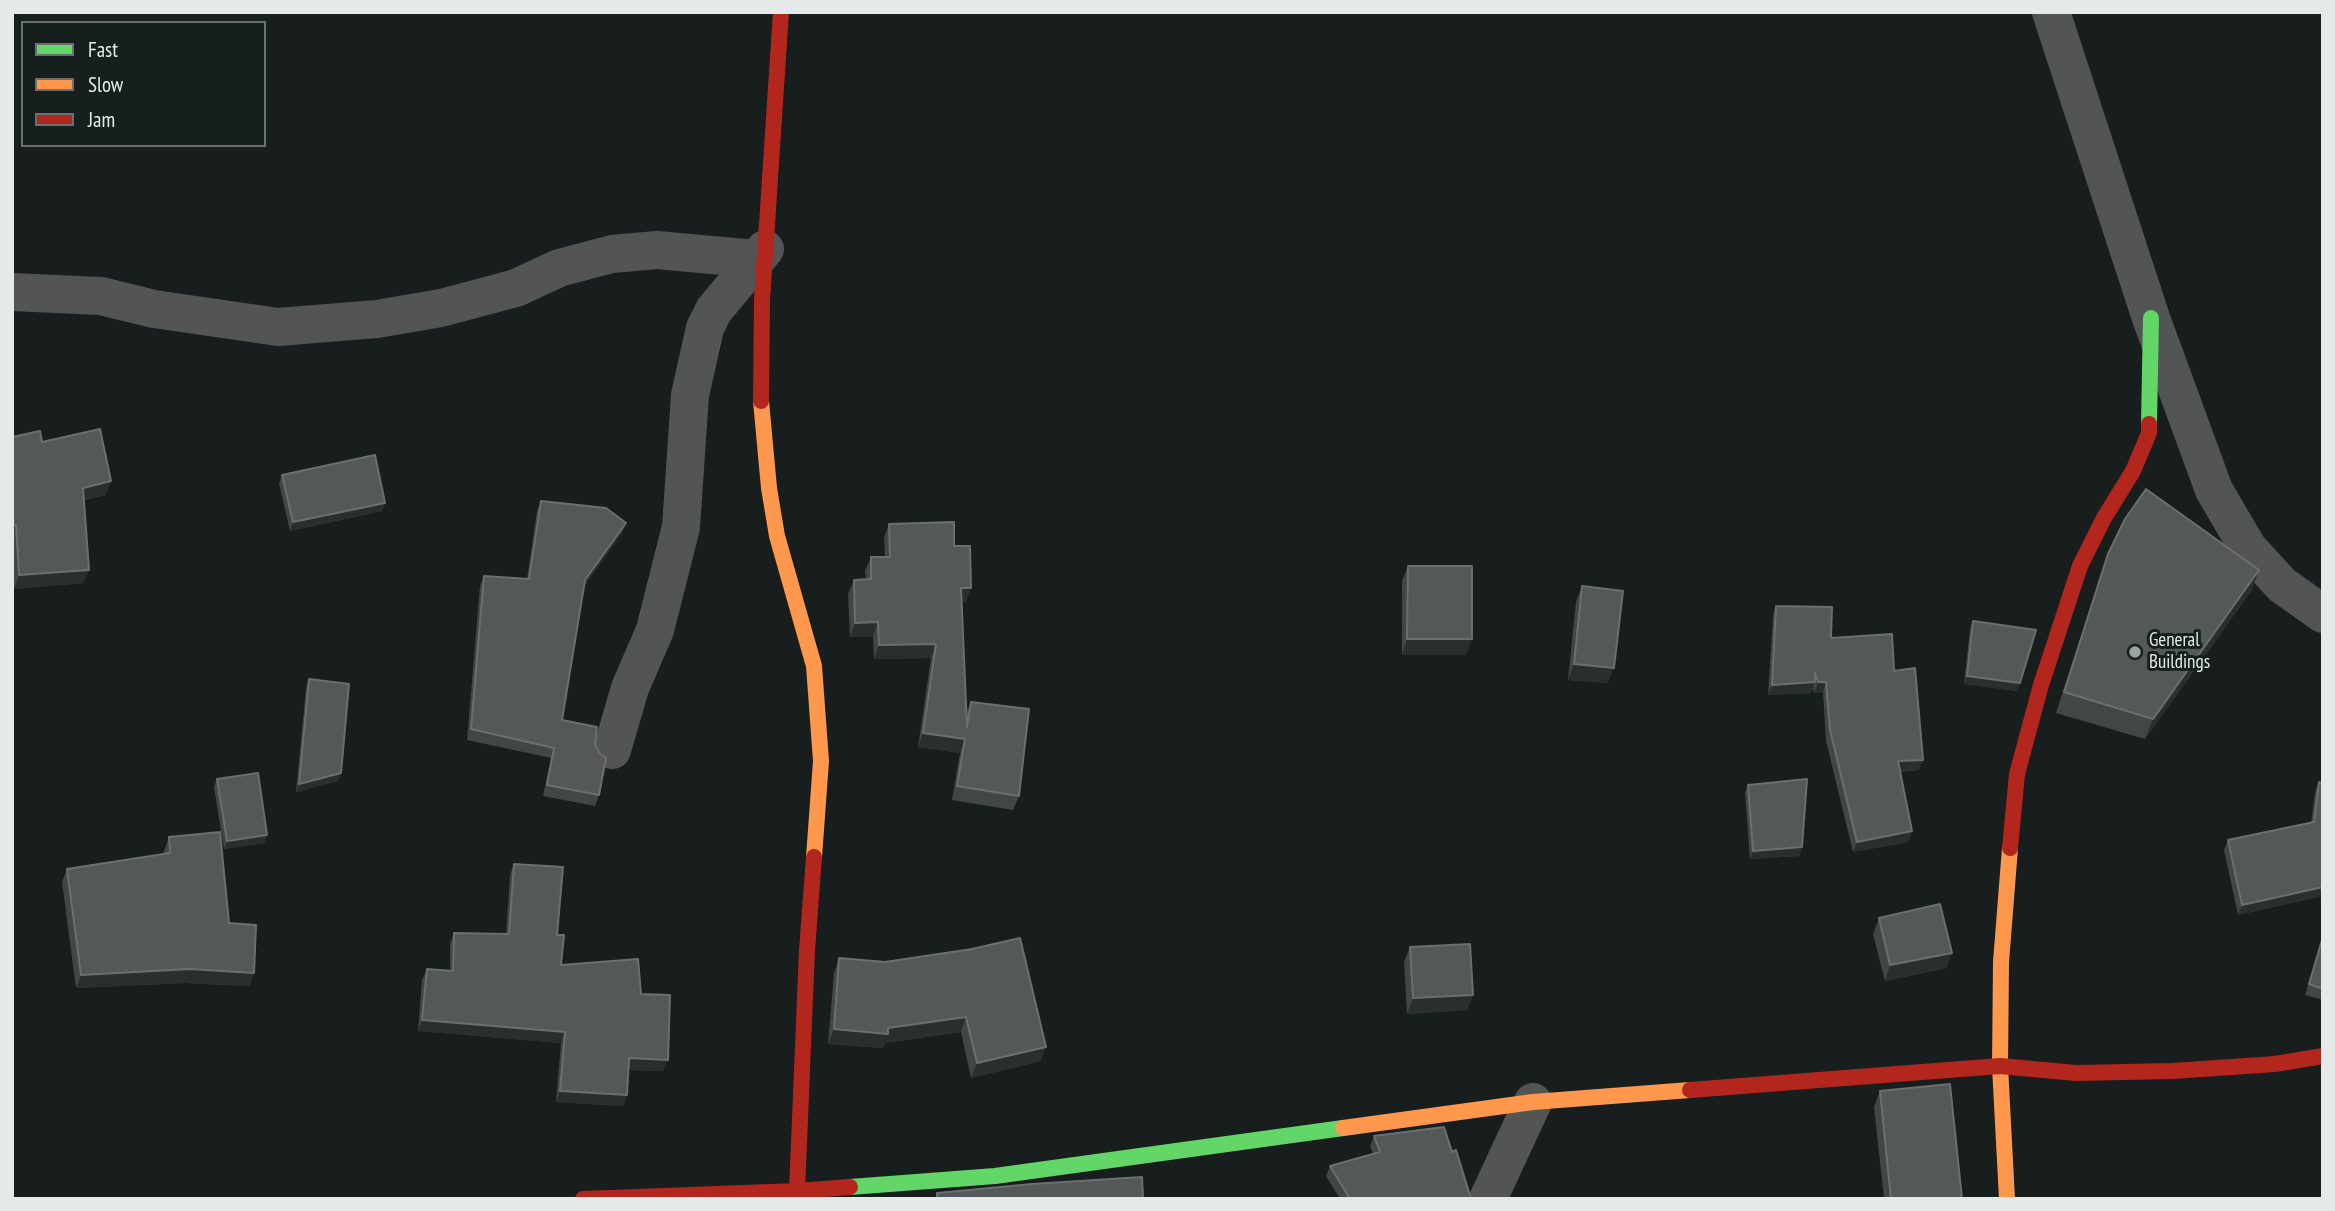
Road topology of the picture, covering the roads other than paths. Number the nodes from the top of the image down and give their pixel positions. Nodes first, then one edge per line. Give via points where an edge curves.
1 (781, 12) edge
2 (2050, 12) edge
3 (760, 254) junction
4 (12, 292) edge
5 (2151, 318) junction
6 (2323, 614) edge
7 (612, 750) dead end
8 (2323, 1056) edge
9 (2000, 1066) junction
10 (1533, 1102) junction
11 (797, 1191) junction
12 (583, 1199) edge
13 (1488, 1199) edge
14 (2007, 1199) edge

1 - 3 street
2 - 5 street
3 - 4 street via 657,250 612,254 441,309 278,327 154,309 101,296
3 - 7 street via 714,310 705,328 690,395 681,527 654,630
3 - 11 street via 760,390 766,464 777,536 814,666 821,761
5 - 6 street via 2214,490 2248,548 2282,585
5 - 9 street via 2149,433 2080,566 2021,756 2001,962
8 - 9 street via 2174,1071 2076,1073
9 - 10 street
9 - 14 street
10 - 11 street via 996,1175
10 - 13 street
11 - 12 street

